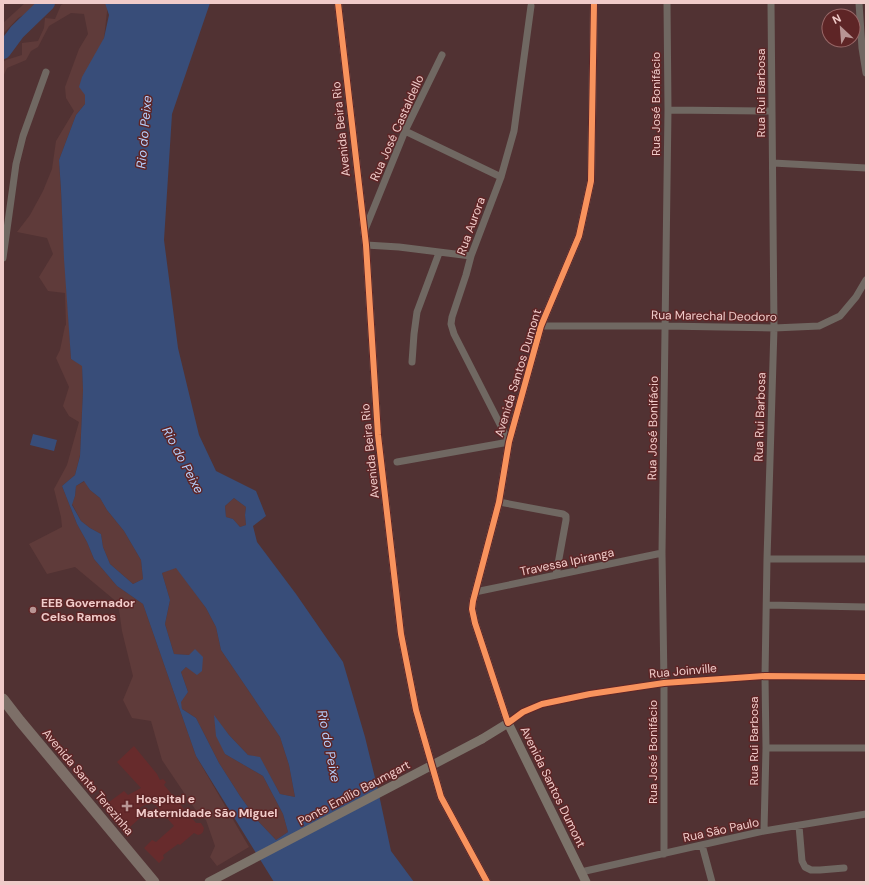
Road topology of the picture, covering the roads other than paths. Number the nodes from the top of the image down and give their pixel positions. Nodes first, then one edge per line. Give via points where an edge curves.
1 (338, 3) edge
2 (594, 3) edge
3 (667, 3) edge
4 (771, 3) edge
5 (859, 3) edge
6 (531, 6) dead end
7 (442, 55) dead end
8 (46, 72) dead end
9 (866, 73) edge
10 (668, 110) junction
11 (772, 111) junction
12 (406, 131) junction
13 (773, 163) junction
14 (866, 168) edge
15 (501, 177) junction
16 (364, 232) junction
17 (366, 245) junction
18 (439, 253) junction
19 (471, 256) junction
20 (3, 258) edge
21 (866, 280) edge
22 (541, 326) junction
23 (666, 326) junction
24 (774, 328) junction
25 (412, 362) dead end
26 (508, 442) junction
27 (397, 462) dead end
28 (499, 502) junction
29 (662, 553) junction
30 (767, 559) junction
31 (866, 559) edge
32 (556, 575) junction
33 (475, 592) junction
34 (767, 605) junction
35 (866, 607) edge
36 (766, 676) junction
37 (866, 677) edge
38 (664, 683) junction
39 (5, 706) edge
40 (508, 723) junction
41 (766, 748) junction
42 (866, 748) edge
43 (866, 814) edge
44 (799, 826) junction
45 (764, 831) junction
46 (702, 845) junction
47 (664, 854) junction
48 (844, 868) dead end
49 (581, 872) junction
50 (151, 881) edge
51 (210, 882) edge
52 (487, 882) edge
53 (586, 882) edge
54 (712, 882) edge

1 - 16 street, Avenida Beira Rio
2 - 22 street, Avenida Santos Dumont via 591,180 579,236
3 - 10 street, Rua José Bonifácio
4 - 11 street, Rua Rui Barbosa
5 - 9 street
6 - 15 street, Rua Aurora via 514,131
7 - 12 street, Rua José Castaldello
8 - 20 street via 23,136 16,164
10 - 11 street
10 - 23 street, Rua José Bonifácio
11 - 13 street, Rua Rui Barbosa
12 - 15 street
12 - 16 street, Rua José Castaldello
13 - 14 street
13 - 24 street, Rua Rui Barbosa
15 - 19 street, Rua Aurora
16 - 17 street, Avenida Beira Rio
17 - 18 street
17 - 52 street, Avenida Beira Rio via 378,435 401,634 416,710 441,797
18 - 19 street
18 - 25 street via 417,312
19 - 26 street, Rua Aurora via 451,324
21 - 24 street, Rua Marechal Deodoro via 840,316 819,326
22 - 23 street, Rua Marechal Deodoro
22 - 26 street, Avenida Santos Dumont
23 - 24 street, Rua Marechal Deodoro
23 - 29 street, Rua José Bonifácio
24 - 30 street, Rua Rui Barbosa
26 - 27 street
26 - 28 street, Avenida Santos Dumont
28 - 32 street via 566,516
28 - 33 street, Avenida Santos Dumont
29 - 32 street, Travessa Ipiranga
29 - 38 street, Rua José Bonifácio
30 - 31 street
30 - 34 street, Rua Rui Barbosa
32 - 33 street, Travessa Ipiranga
33 - 40 street, Avenida Santos Dumont via 473,616
34 - 35 street
34 - 36 street, Rua Rui Barbosa
36 - 37 street, Rua Joinville
36 - 38 street, Rua Joinville
36 - 41 street, Rua Rui Barbosa
38 - 40 street, Rua Joinville via 542,704 523,712
38 - 47 street, Rua José Bonifácio
39 - 50 main road, Avenida Santa Terezinha
40 - 49 main road, Avenida Santos Dumont
40 - 51 main road, Ponte Emílio Baumgart, bridge
41 - 42 street
41 - 45 street, Rua Rui Barbosa
43 - 44 street, Rua São Paulo
44 - 45 street, Rua São Paulo
44 - 48 street via 802,861 805,867 811,870
45 - 46 street, Rua São Paulo
46 - 47 street, Rua São Paulo
46 - 54 street
47 - 49 street, Rua São Paulo
49 - 53 main road, Avenida Santos Dumont

